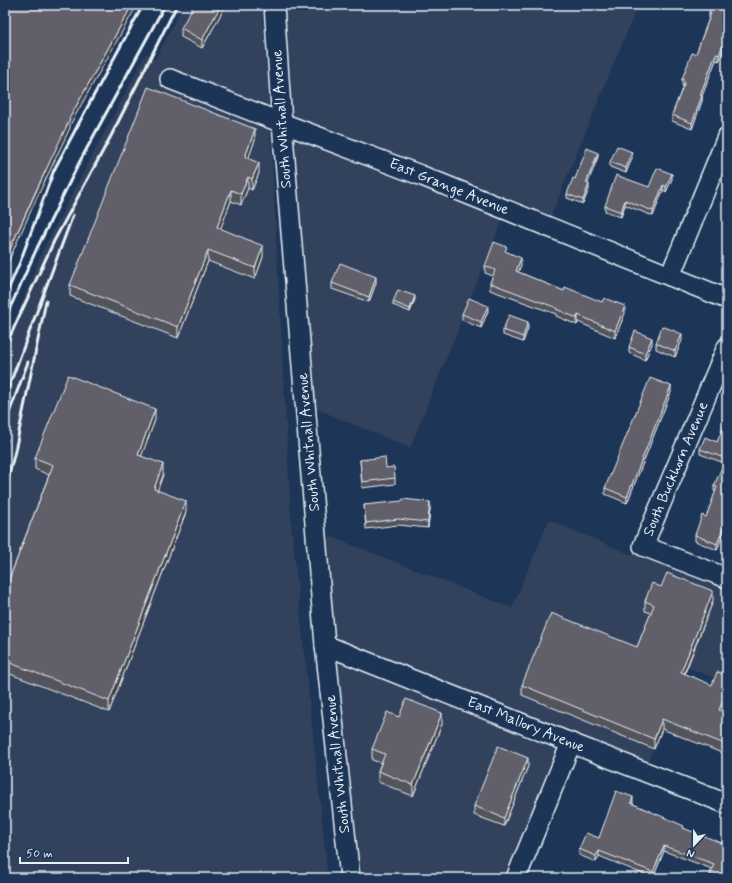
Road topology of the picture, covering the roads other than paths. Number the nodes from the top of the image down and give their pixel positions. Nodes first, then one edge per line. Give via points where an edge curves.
1 (274, 5) edge
2 (170, 79) dead end
3 (282, 123) junction
4 (727, 137) edge
5 (670, 276) junction
6 (727, 299) edge
7 (727, 347) edge
8 (727, 578) edge
9 (325, 645) junction
10 (571, 743) junction
11 (727, 804) edge
12 (350, 878) edge
13 (516, 878) edge

1 - 3 street, South Whitnall Avenue
2 - 3 street, East Grange Avenue
3 - 5 street, East Grange Avenue via 420,175
3 - 9 street, South Whitnall Avenue
4 - 5 street
5 - 6 street, East Grange Avenue
7 - 8 street, South Buckhorn Avenue via 643,546
9 - 10 street, East Mallory Avenue
9 - 12 street, South Whitnall Avenue
10 - 11 street, East Mallory Avenue
10 - 13 street

